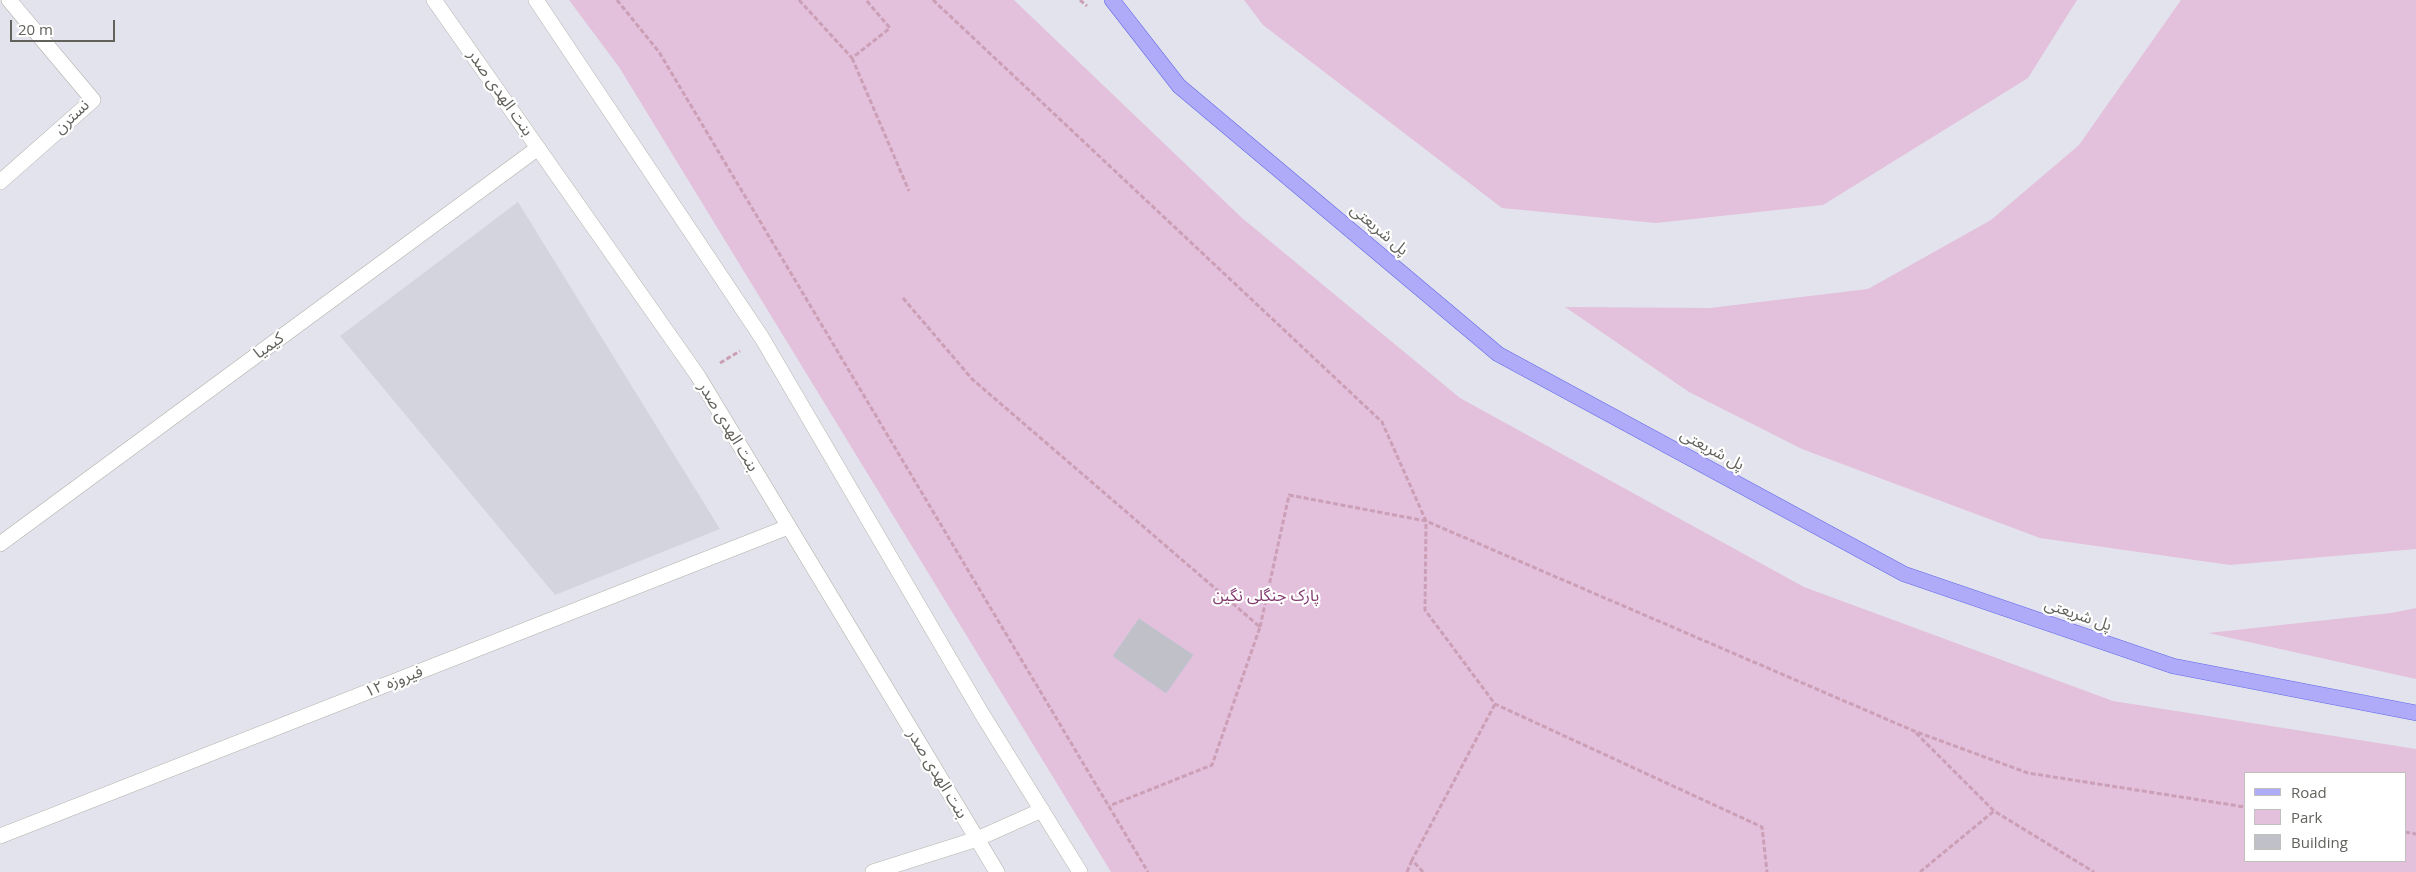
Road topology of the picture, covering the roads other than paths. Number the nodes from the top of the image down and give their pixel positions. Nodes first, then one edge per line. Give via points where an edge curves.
1 (9, 0) edge
2 (434, 0) edge
3 (536, 0) edge
4 (1112, 0) edge
5 (538, 148) junction
6 (0, 182) edge
7 (788, 527) junction
8 (0, 544) edge
9 (2416, 713) edge
10 (1042, 810) junction
11 (0, 836) edge
12 (977, 839) junction
13 (873, 872) edge
14 (996, 872) edge
15 (1080, 872) edge

1 - 6 street, نسترن via 93,100
2 - 5 street, بنت الهدی صدر
3 - 10 street via 762,338 982,714
4 - 9 main road, پل شریعتی via 1179,86 1498,354 1904,574 2173,666
5 - 7 street, بنت الهدی صدر via 698,376
5 - 8 street, کیمیا
7 - 11 street, فیروزه ۱۲
7 - 12 street, بنت الهدی صدر
10 - 12 street
10 - 15 street
12 - 13 street
12 - 14 street, بنت الهدی صدر

